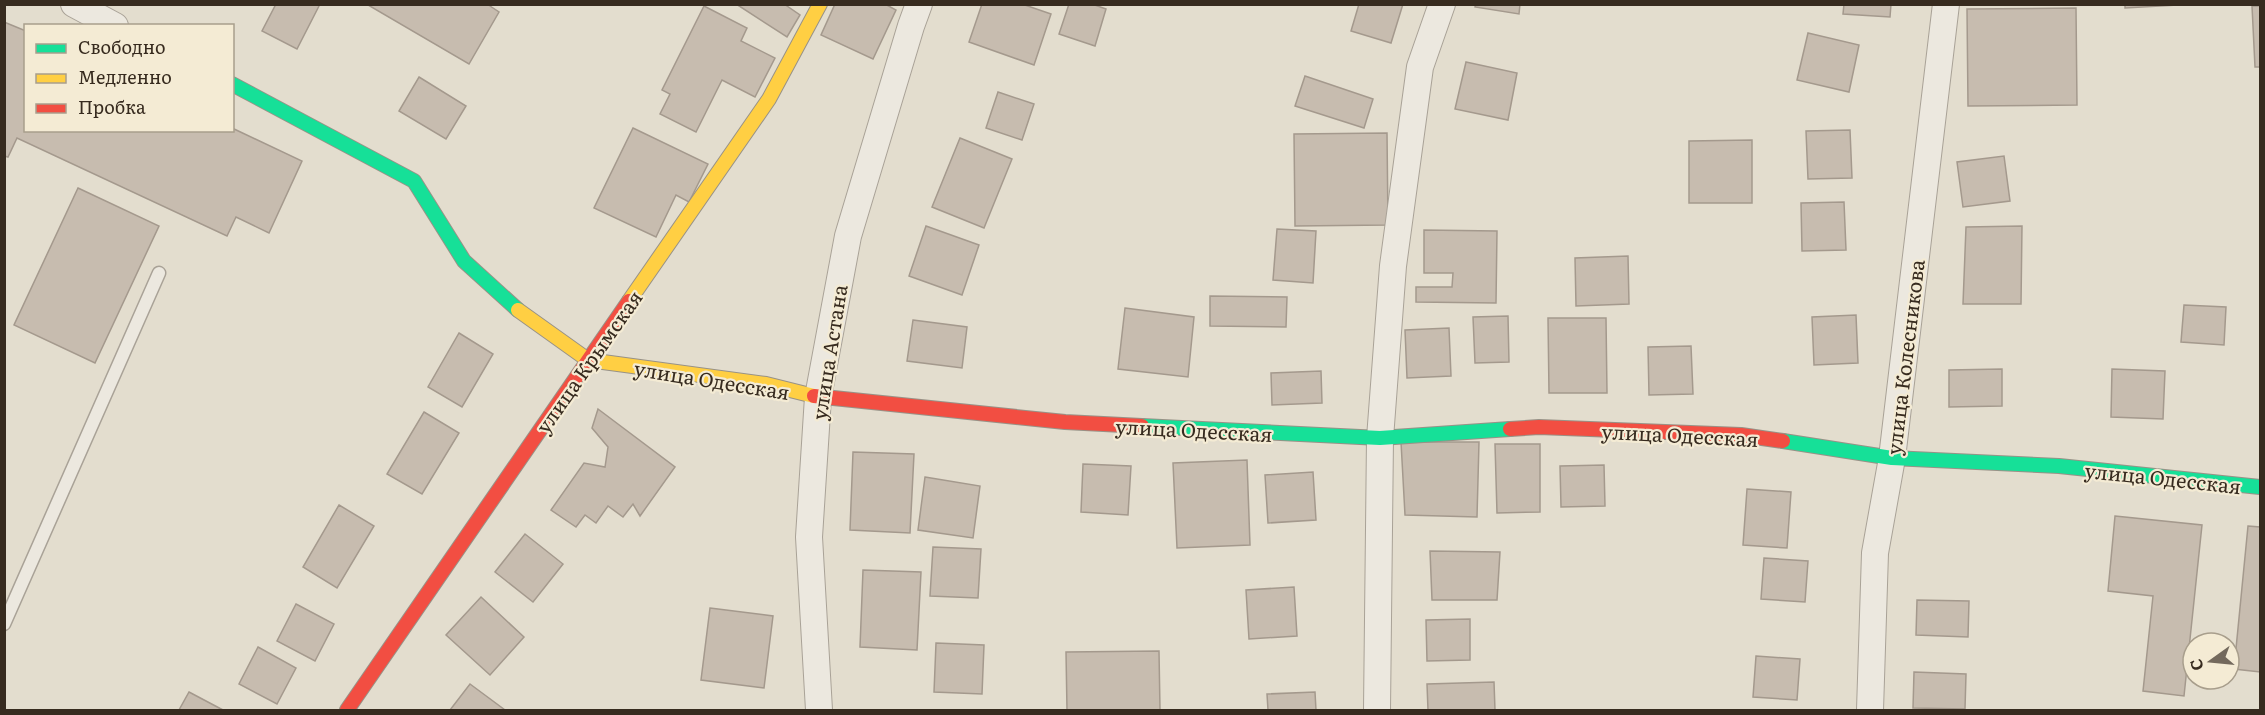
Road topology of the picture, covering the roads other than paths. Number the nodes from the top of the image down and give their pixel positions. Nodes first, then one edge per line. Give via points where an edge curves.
1 (74, 4) edge
2 (820, 4) edge
3 (919, 4) edge
4 (1442, 4) edge
5 (1946, 4) edge
6 (111, 24) edge
7 (234, 85) edge
8 (159, 273) dead end
9 (588, 360) junction
10 (818, 397) junction
11 (1380, 438) junction
12 (1892, 458) junction
13 (2260, 487) edge
14 (4, 624) edge
15 (347, 711) edge
16 (819, 711) edge
17 (1377, 711) edge
18 (1870, 711) edge

1 - 6 street
2 - 9 street, улица Крымская via 769,99
3 - 10 street, улица Астана via 848,236
4 - 11 street via 1420,67 1393,266
5 - 12 street, улица Колесникова
7 - 9 street, улица Одесская via 414,181 464,261 526,317
8 - 14 lane
9 - 10 street, улица Одесская via 766,384
9 - 15 street, улица Крымская
10 - 11 street, улица Одесская via 1065,422
10 - 16 street, улица Астана via 808,537
11 - 12 street, улица Одесская via 1539,427 1741,435
11 - 17 street
12 - 13 street, улица Одесская via 2059,466
12 - 18 street, улица Колесникова via 1875,553

